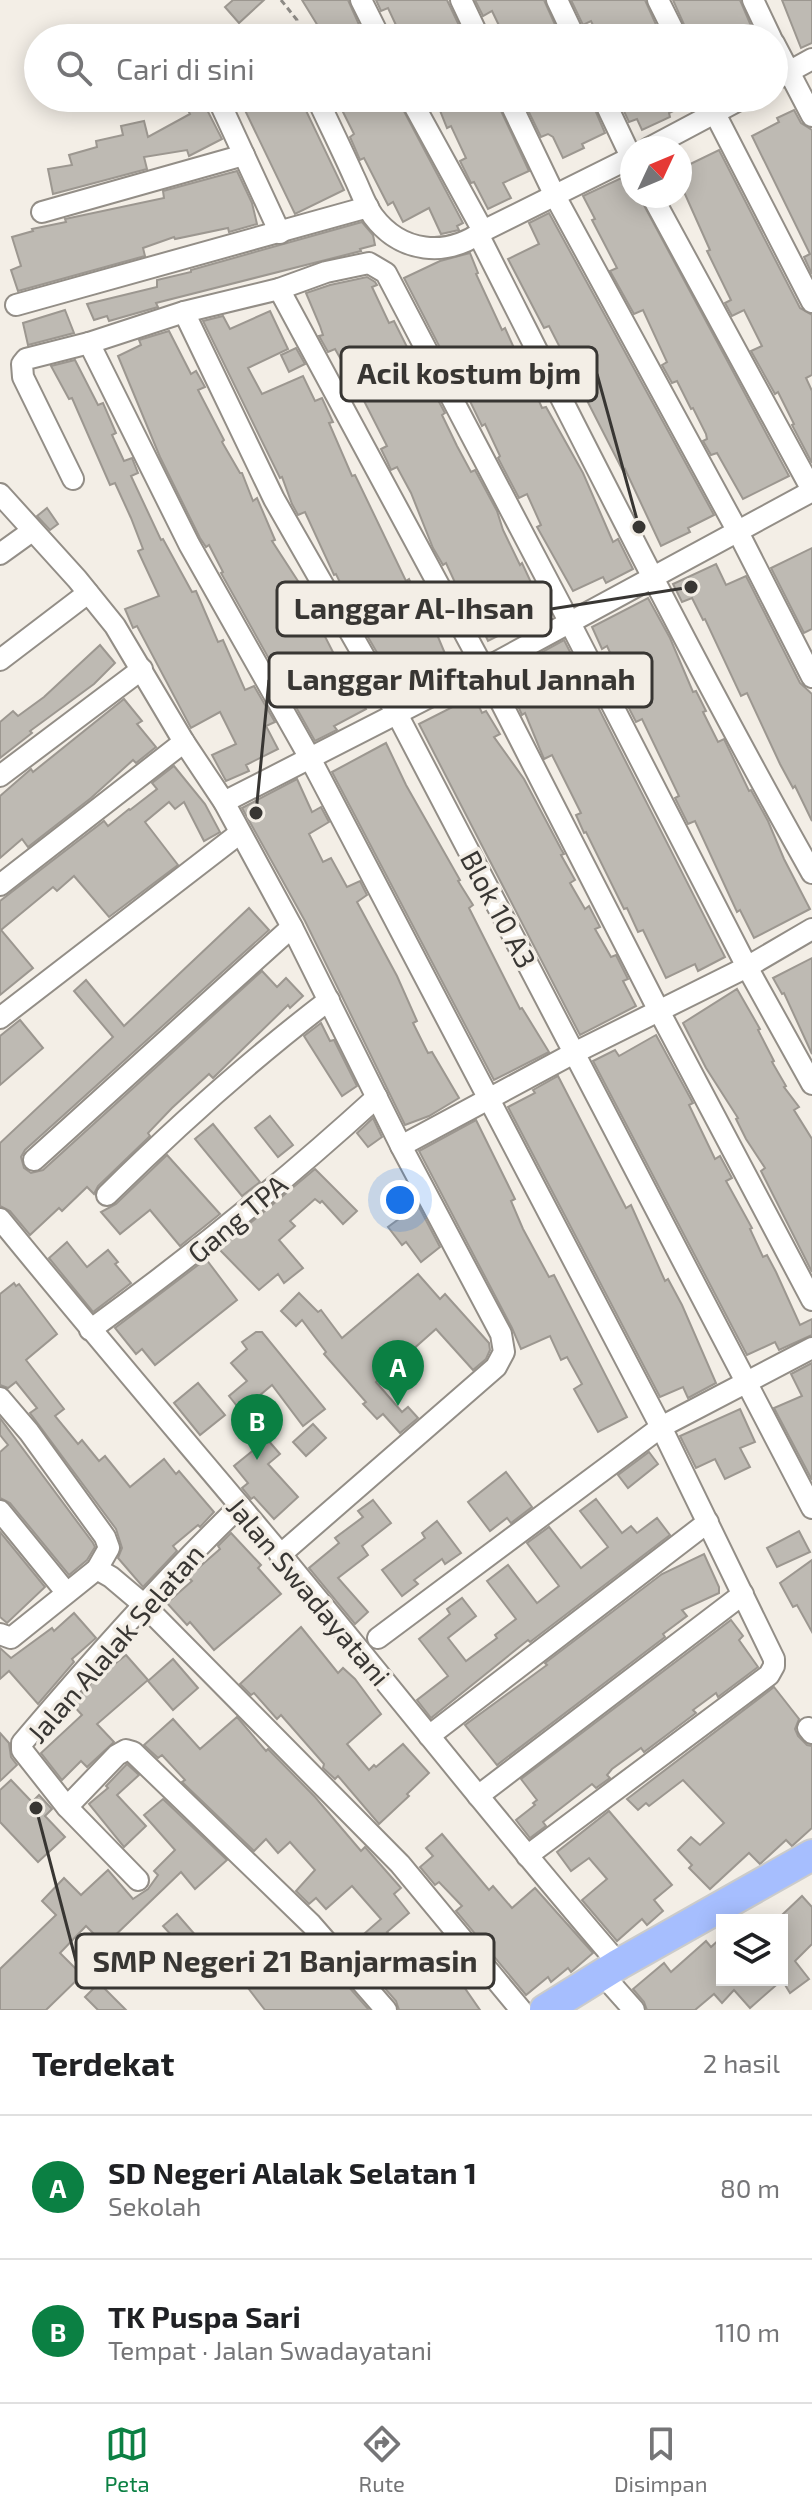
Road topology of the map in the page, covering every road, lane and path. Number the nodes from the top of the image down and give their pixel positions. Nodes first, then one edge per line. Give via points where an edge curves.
1 (281, 0) edge
2 (361, 0) edge
3 (461, 0) edge
4 (557, 0) edge
5 (658, 0) edge
6 (753, 0) edge
7 (297, 24) edge
8 (373, 24) edge
9 (472, 24) edge
10 (568, 24) edge
11 (670, 24) edge
12 (765, 24) edge
13 (812, 59) edge
14 (788, 72) edge
15 (788, 85) edge
16 (224, 112) edge
17 (324, 112) edge
18 (417, 112) edge
19 (515, 112) edge
20 (610, 112) edge
21 (702, 112) edge
22 (714, 112) edge
23 (812, 116) edge
24 (621, 136) edge
25 (667, 136) edge
26 (244, 155) junction
27 (620, 164) edge
28 (555, 196) junction
29 (368, 207) junction
30 (659, 208) edge
31 (42, 212) dead end
32 (280, 233) junction
33 (480, 233) junction
34 (279, 289) junction
35 (812, 302) edge
36 (16, 305) dead end
37 (184, 312) junction
38 (89, 343) junction
39 (73, 479) dead end
40 (812, 490) edge
41 (0, 494) edge
42 (32, 531) junction
43 (738, 532) junction
44 (0, 554) edge
45 (653, 578) junction
46 (88, 593) junction
47 (570, 623) junction
48 (0, 660) edge
49 (142, 669) junction
50 (484, 669) junction
51 (812, 677) edge
52 (397, 714) junction
53 (184, 742) junction
54 (311, 760) junction
55 (0, 776) edge
56 (224, 802) junction
57 (240, 833) junction
58 (812, 873) edge
59 (0, 885) edge
60 (292, 927) junction
61 (812, 929) edge
62 (747, 967) junction
63 (329, 1000) junction
64 (659, 1011) junction
65 (0, 1018) edge
66 (574, 1053) junction
67 (812, 1084) edge
68 (377, 1097) junction
69 (487, 1099) junction
70 (401, 1146) junction
71 (34, 1160) dead end
72 (107, 1195) dead end
73 (0, 1219) edge
74 (812, 1300) edge
75 (90, 1330) junction
76 (812, 1348) edge
77 (746, 1383) junction
78 (0, 1398) edge
79 (661, 1427) junction
80 (240, 1506) junction
81 (812, 1508) edge
82 (0, 1511) edge
83 (708, 1522) junction
84 (280, 1555) junction
85 (97, 1569) junction
86 (66, 1592) junction
87 (743, 1594) junction
88 (143, 1604) junction
89 (0, 1634) edge
90 (378, 1638) dead end
91 (429, 1736) junction
92 (478, 1796) junction
93 (67, 1807) junction
94 (527, 1856) junction
95 (807, 1866) edge
96 (138, 1880) dead end
97 (610, 1969) junction
98 (386, 2010) edge
99 (521, 2010) edge
100 (545, 2010) edge
101 (634, 2010) edge

1 - 7 path
2 - 8 street
3 - 9 street
4 - 10 street
5 - 11 street
6 - 12 street
13 - 14 street
15 - 23 street
16 - 26 street
17 - 29 street
18 - 33 street
19 - 28 street
20 - 24 street
21 - 25 street
22 - 35 street
26 - 31 street
26 - 32 street
27 - 28 street
28 - 33 street
28 - 43 street
29 - 32 street
29 - 33 street via 392,233 422,249 440,249
30 - 40 street
32 - 36 street
33 - 45 street
34 - 37 street
34 - 47 street via 369,263 386,273
34 - 50 street
37 - 38 street
37 - 52 street, Blok 10 A3 via 274,499
38 - 39 street via 26,359 21,371
38 - 54 street via 189,544
40 - 43 street
41 - 42 street
42 - 44 street
42 - 46 street
43 - 45 street
43 - 51 street
45 - 47 street
45 - 58 street
46 - 48 street
46 - 49 street
47 - 50 street
47 - 62 street
49 - 53 street
49 - 55 street
50 - 52 street
50 - 64 street
52 - 54 street
52 - 66 street, Blok 10 A3
53 - 56 street
53 - 59 street
54 - 56 street
54 - 69 street
56 - 57 street
57 - 60 street
57 - 65 street
60 - 63 street
60 - 71 street
61 - 62 street
62 - 64 street
62 - 67 street
63 - 68 street
63 - 72 street via 183,1120
64 - 66 street
64 - 74 street
66 - 69 street
66 - 77 street, Blok 10 A3
68 - 70 street
68 - 75 street, Gang TPA via 191,1256
69 - 70 street
69 - 79 street
70 - 84 street via 501,1334 504,1352 496,1367
73 - 75 street, Jalan Swadayatani
75 - 80 street, Jalan Swadayatani
76 - 77 street
77 - 79 street
77 - 81 street, Blok 10 A3
78 - 85 street via 105,1537 109,1548
79 - 83 street
79 - 90 street
80 - 84 street, Jalan Swadayatani
80 - 88 street, Jalan Alalak Selatan
82 - 86 street
83 - 87 street
83 - 91 street
84 - 91 street, Jalan Swadayatani
85 - 86 street
85 - 88 street
86 - 89 street via 11,1638
87 - 92 street
87 - 94 street via 774,1659 769,1675
88 - 93 street, Jalan Alalak Selatan via 22,1743 22,1750
88 - 99 street via 400,1864
91 - 92 street, Jalan Swadayatani
92 - 94 street, Jalan Swadayatani
93 - 96 street
93 - 98 street via 117,1755 133,1752 311,1924
94 - 97 street, Jalan Swadayatani
95 - 97 main road
97 - 100 main road
97 - 101 street, Jalan Swadayatani

